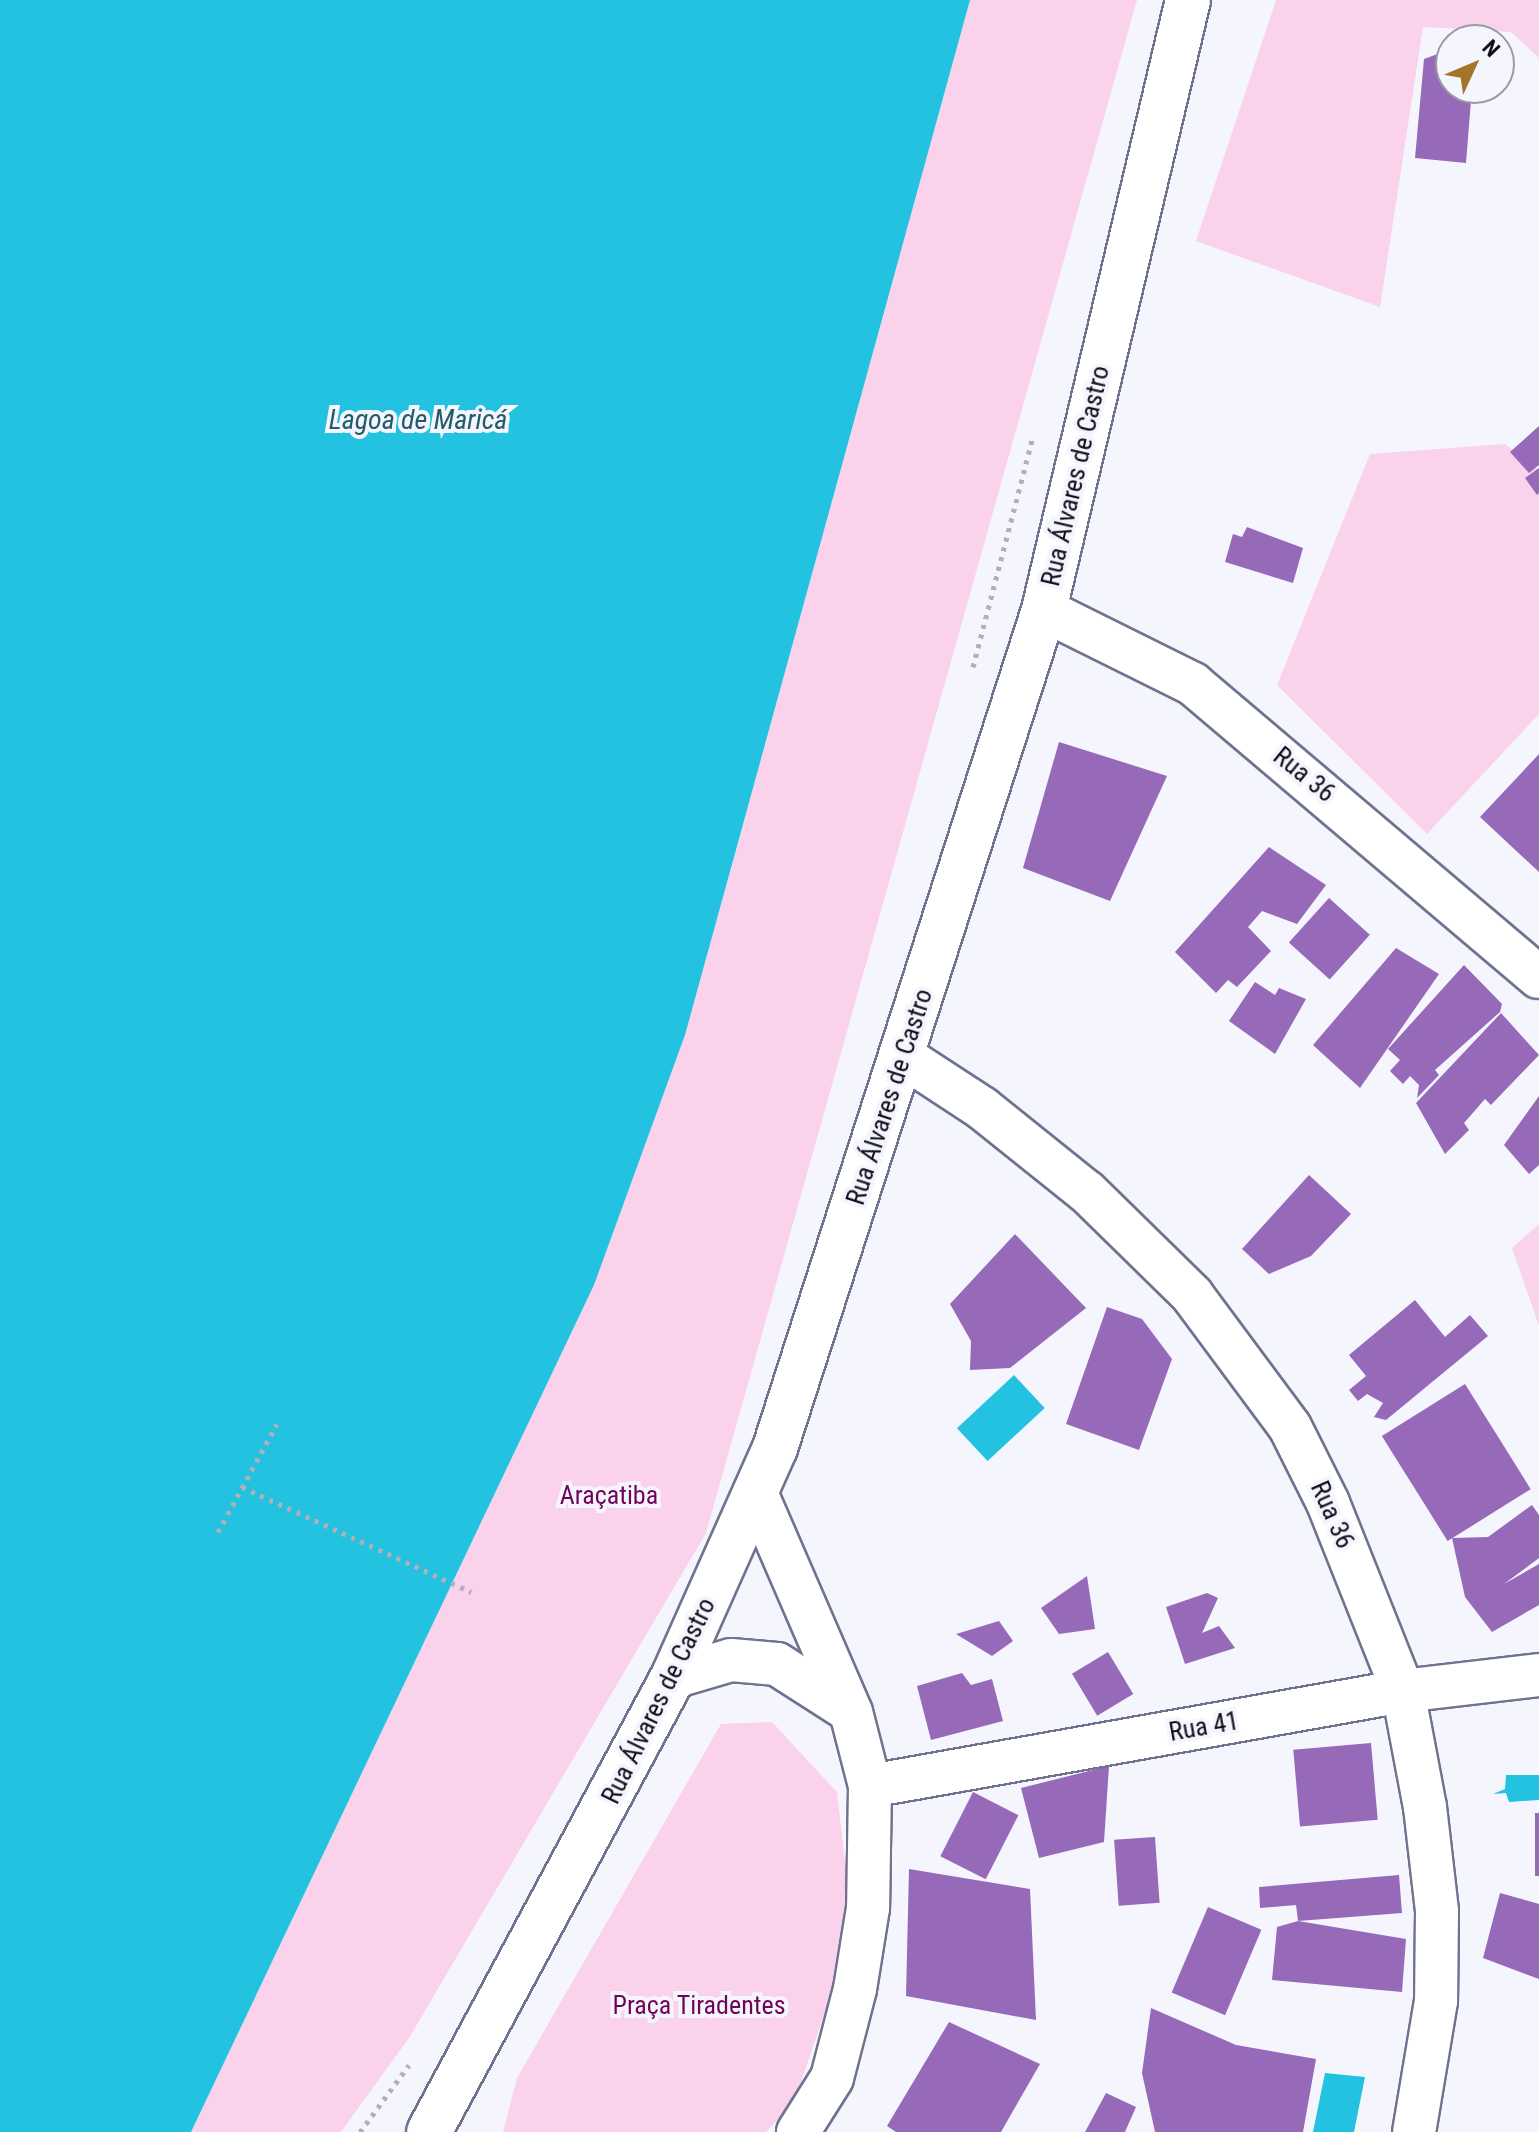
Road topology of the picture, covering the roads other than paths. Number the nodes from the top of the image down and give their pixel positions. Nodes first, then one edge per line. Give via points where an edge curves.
1 (1188, 0) edge
2 (1044, 610) junction
3 (1539, 977) edge
4 (904, 1057) junction
5 (757, 1495) junction
6 (1539, 1675) edge
7 (673, 1677) junction
8 (1403, 1691) junction
9 (851, 1712) junction
10 (870, 1786) junction
11 (816, 2127) edge
12 (433, 2129) edge
13 (1414, 2132) edge

1 - 2 street, Rua Álvares de Castro
2 - 3 street, Rua 36 via 1193,684
2 - 4 street, Rua Álvares de Castro
4 - 5 street, Rua Álvares de Castro
4 - 8 street, Rua 36 via 982,1108 1087,1192 1192,1295 1290,1427 1328,1503
5 - 7 street, Rua Álvares de Castro
5 - 9 street
6 - 8 street, Rua 41
7 - 9 street via 731,1660 777,1664
7 - 12 street, Rua Álvares de Castro
8 - 10 street, Rua 41
8 - 13 street, Rua 36 via 1437,1911 1436,2001
9 - 10 street
10 - 11 street via 868,1908 855,1989

